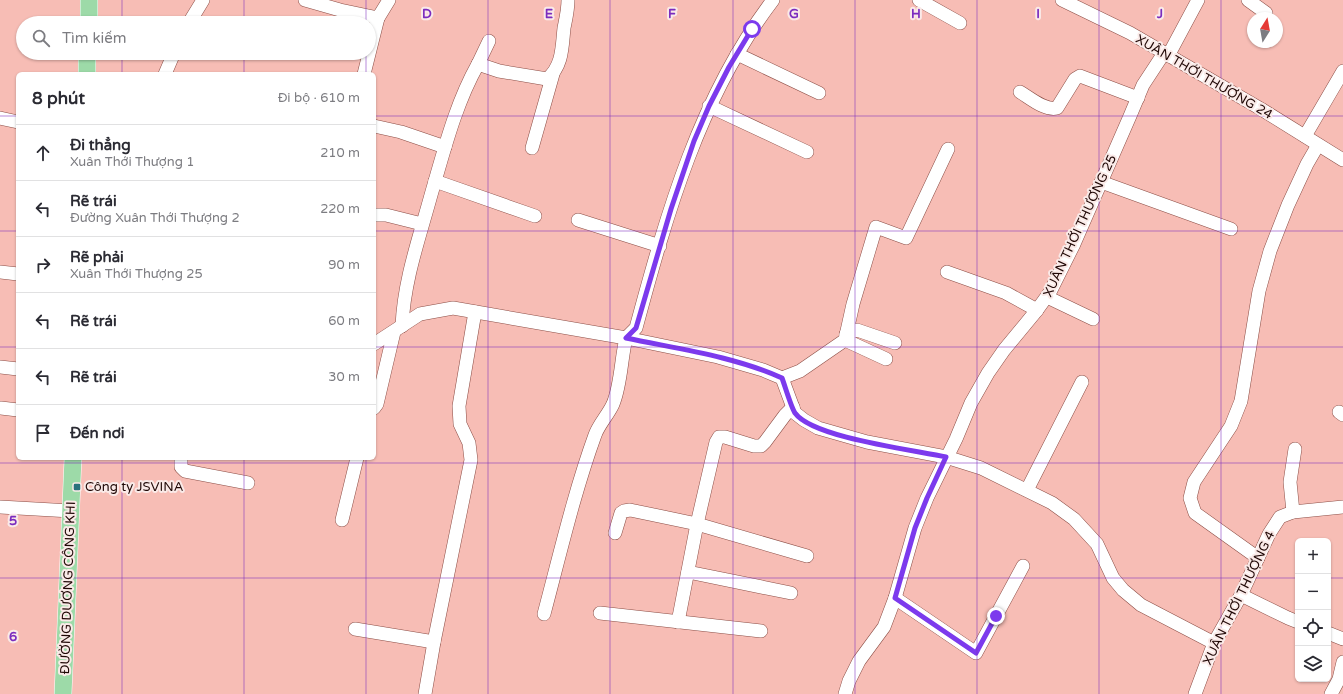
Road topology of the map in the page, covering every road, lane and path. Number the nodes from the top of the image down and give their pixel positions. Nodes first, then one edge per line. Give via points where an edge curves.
1 (89, 0) edge
2 (203, 0) edge
3 (305, 0) edge
4 (389, 0) edge
5 (568, 0) edge
6 (773, 0) edge
7 (919, 0) edge
8 (1062, 0) edge
9 (1198, 0) edge
10 (1248, 0) edge
11 (1265, 12) edge
12 (88, 16) edge
13 (193, 16) edge
14 (368, 16) edge
15 (378, 18) joint
16 (960, 23) dead end
17 (376, 26) edge
18 (489, 41) dead end
19 (737, 54) junction
20 (1166, 54) junction
21 (88, 60) edge
22 (171, 60) edge
23 (368, 60) edge
24 (478, 64) junction
25 (1343, 71) edge
26 (87, 72) edge
27 (166, 72) edge
28 (364, 72) edge
29 (553, 74) junction
30 (1020, 92) dead end
31 (819, 93) dead end
32 (1138, 98) junction
33 (709, 106) junction
34 (0, 118) edge
35 (16, 122) edge
36 (376, 126) edge
37 (1305, 136) junction
38 (1318, 144) junction
39 (445, 146) junction
40 (532, 148) dead end
41 (948, 149) dead end
42 (807, 152) dead end
43 (1343, 160) edge
44 (435, 181) junction
45 (1101, 182) junction
46 (376, 215) edge
47 (535, 216) dead end
48 (578, 220) dead end
49 (422, 224) junction
50 (1231, 229) dead end
51 (660, 246) junction
52 (0, 272) edge
53 (947, 272) dead end
54 (16, 274) edge
55 (1047, 297) junction
56 (1037, 310) junction
57 (475, 312) junction
58 (1094, 319) dead end
59 (398, 329) junction
60 (846, 337) junction
61 (626, 338) junction
62 (376, 343) edge
63 (895, 343) dead end
64 (886, 359) dead end
65 (0, 367) edge
66 (16, 369) edge
67 (782, 378) junction
68 (1082, 382) dead end
69 (376, 405) edge
70 (793, 407) junction
71 (1, 408) dead end
72 (16, 410) edge
73 (1295, 449) dead end
74 (946, 457) junction
75 (73, 460) edge
76 (181, 460) edge
77 (357, 460) edge
78 (248, 483) dead end
79 (1027, 490) junction
80 (0, 506) edge
81 (1343, 507) edge
82 (71, 511) junction
83 (1293, 512) junction
84 (342, 520) dead end
85 (697, 524) junction
86 (615, 533) dead end
87 (807, 556) dead end
88 (1258, 558) junction
89 (1023, 566) dead end
90 (688, 572) junction
91 (791, 593) dead end
92 (1241, 595) junction
93 (895, 598) junction
94 (544, 614) dead end
95 (600, 614) dead end
96 (1295, 621) edge
97 (678, 622) junction
98 (354, 629) dead end
99 (761, 631) dead end
100 (1331, 634) edge
101 (1343, 638) edge
102 (434, 642) junction
103 (1214, 643) junction
104 (1343, 662) edge
105 (63, 694) edge
106 (425, 694) edge
107 (844, 694) edge
108 (1194, 694) edge
109 (1331, 694) edge

1 - 12 main road
2 - 13 street
3 - 14 street
4 - 15 street
5 - 29 street via 563,49
6 - 19 street
7 - 16 street
8 - 20 street, XUÂN THỚI THƯỢNG 24 via 1130,33
9 - 20 street, XUÂN THỚI THƯỢNG 25
10 - 11 street
15 - 17 street
18 - 24 street
19 - 31 street
19 - 33 street
20 - 32 street, XUÂN THỚI THƯỢNG 25 via 1143,85
20 - 37 street, XUÂN THỚI THƯỢNG 24
21 - 26 main road
22 - 27 street
23 - 28 street
24 - 29 street via 499,71 547,79
24 - 39 street via 464,92
25 - 37 street
29 - 40 street
30 - 32 street via 1046,107 1056,108 1075,79 1080,76
32 - 45 street, XUÂN THỚI THƯỢNG 25
33 - 42 street
33 - 51 street via 694,141
34 - 35 street
36 - 39 street
37 - 38 street, XUÂN THỚI THƯỢNG 24
38 - 43 street, XUÂN THỚI THƯỢNG 24
38 - 88 street via 1288,205 1270,251 1260,291 1241,401 1231,426 1194,482 1190,498 1195,513
39 - 44 street
41 - 60 street via 906,238 876,227
44 - 47 street
44 - 49 street
45 - 50 street
45 - 55 street, XUÂN THỚI THƯỢNG 25
46 - 49 street
48 - 51 street
49 - 59 street
51 - 61 street via 636,328
52 - 54 street
53 - 56 street via 1006,293
55 - 56 street, XUÂN THỚI THƯỢNG 25
55 - 58 street
56 - 74 street, XUÂN THỚI THƯỢNG 25 via 988,373
57 - 59 street via 453,308 438,310 420,314
57 - 61 street
57 - 102 street via 459,406 460,424 469,443 471,460
59 - 62 street
59 - 69 street
60 - 63 street via 857,330
60 - 64 street
60 - 67 street via 800,371
61 - 67 street via 718,357
61 - 94 street via 613,403 595,434
65 - 66 street
67 - 70 street
68 - 79 street
70 - 74 street via 795,413 804,420 825,430 867,442
70 - 85 street via 761,446 719,437
71 - 72 street
73 - 83 street via 1290,482
74 - 79 street via 981,468
74 - 93 street, XUÂN THỚI THƯỢNG 25 via 915,528
75 - 82 main road, ĐƯỜNG DƯƠNG CÔNG KHI
76 - 78 street via 181,467 185,471
77 - 84 street
79 - 103 street via 1052,503 1085,530 1097,544 1113,578 1122,590 1141,605
80 - 82 street
81 - 83 street, XUÂN THỚI THƯỢNG 4
82 - 105 main road, ĐƯỜNG DƯƠNG CÔNG KHI
83 - 88 street, XUÂN THỚI THƯỢNG 4 via 1280,517
85 - 86 street via 630,510 619,516
85 - 87 street
85 - 90 street
88 - 92 street, XUÂN THỚI THƯỢNG 4
89 - 93 street via 976,653
90 - 91 street
90 - 97 street
92 - 96 street
92 - 103 street, XUÂN THỚI THƯỢNG 4
93 - 107 street, XUÂN THỚI THƯỢNG 25 via 884,627 859,661
95 - 97 street
97 - 99 street
98 - 102 street
100 - 101 street
102 - 106 street
103 - 108 street, XUÂN THỚI THƯỢNG 4
104 - 109 street via 1339,679

